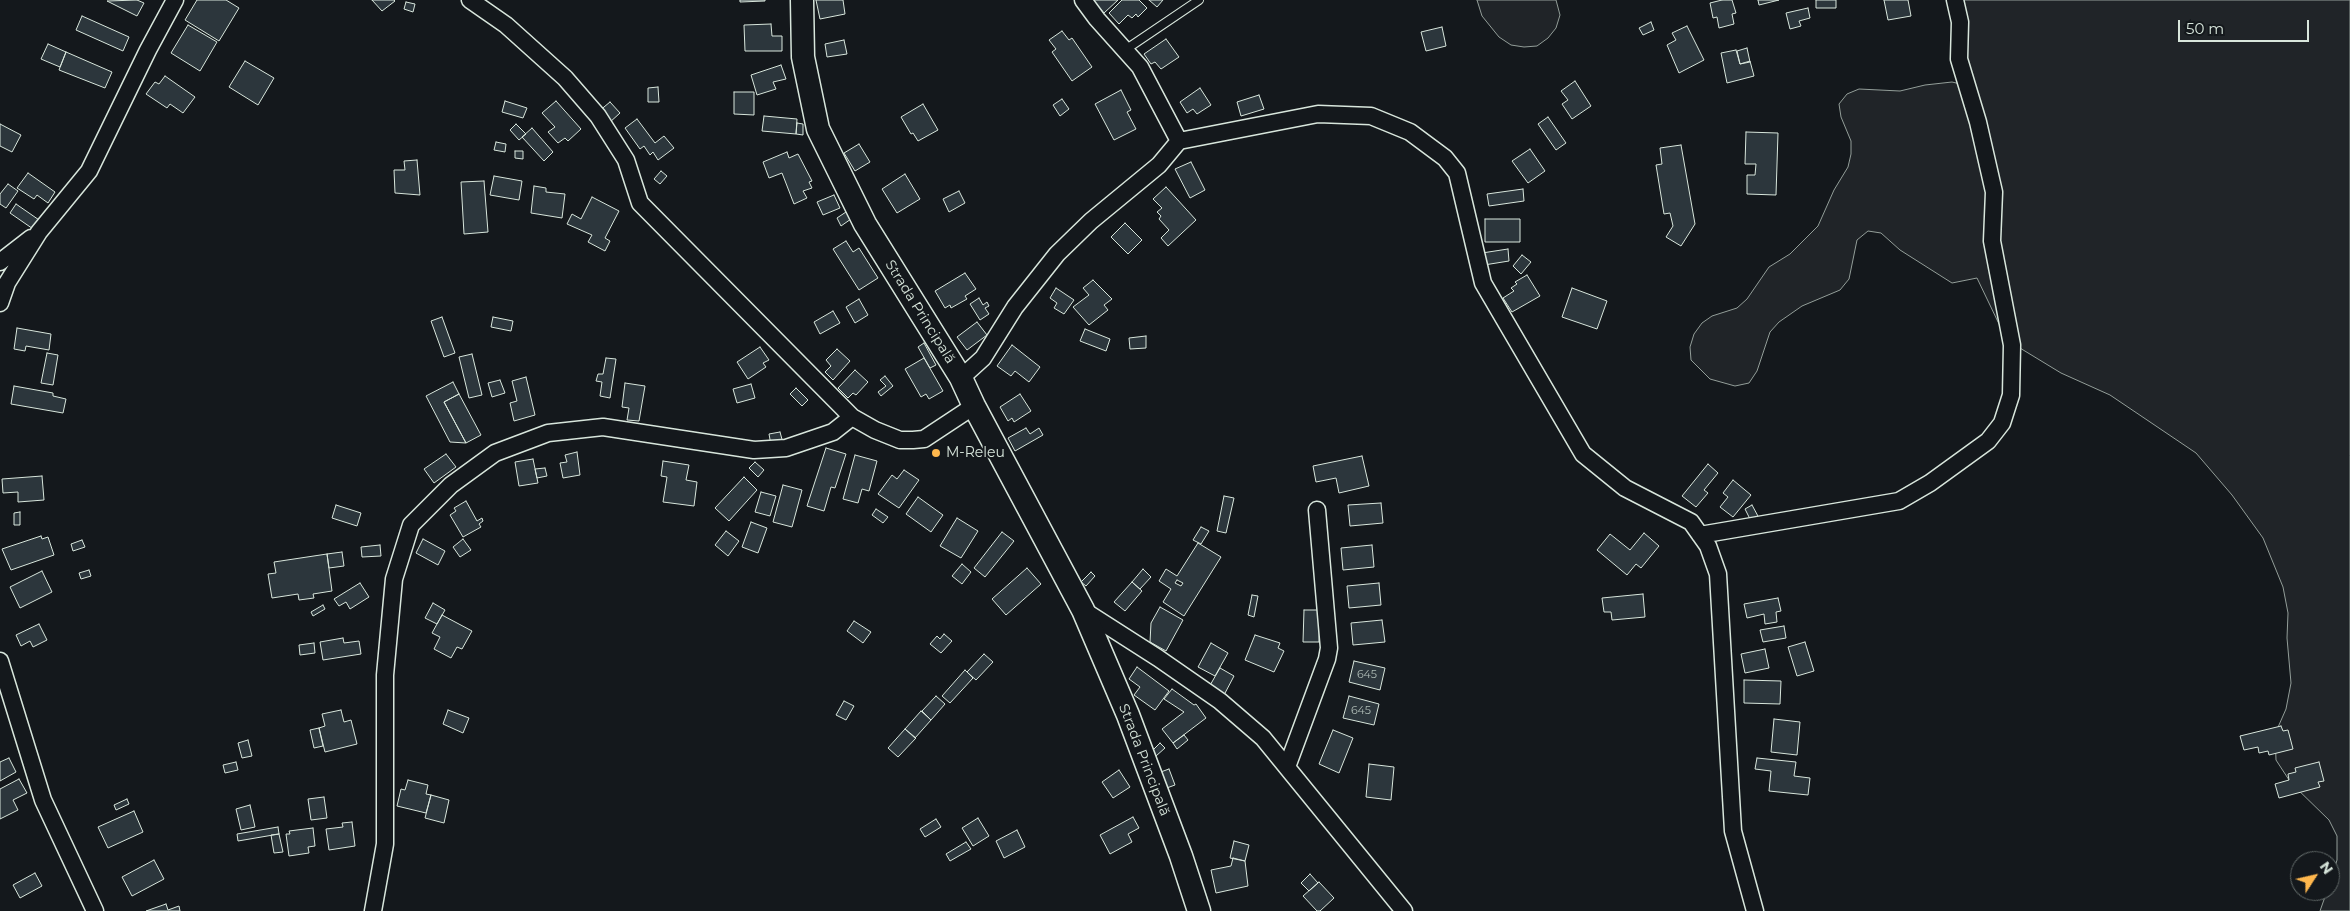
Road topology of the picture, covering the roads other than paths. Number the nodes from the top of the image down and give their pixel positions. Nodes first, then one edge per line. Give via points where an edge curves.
1 (175, 0) edge
2 (470, 0) edge
3 (802, 0) edge
4 (1083, 0) edge
5 (1199, 0) edge
6 (1955, 0) edge
7 (1125, 50) junction
8 (1179, 141) junction
9 (39, 232) junction
10 (0, 262) edge
11 (0, 303) edge
12 (961, 378) junction
13 (974, 406) junction
14 (852, 417) junction
15 (1317, 510) dead end
16 (1700, 535) junction
17 (1083, 610) junction
18 (0, 661) edge
19 (1287, 767) junction
20 (95, 911) edge
21 (373, 911) edge
22 (1199, 911) edge
23 (1404, 911) edge
24 (1755, 911) edge

1 - 9 street via 90,171
2 - 14 street via 506,25 566,78 598,116 626,160 640,203
3 - 12 street, Strada Principală via 804,57 818,129 865,224
4 - 7 street
5 - 7 lane
6 - 16 street via 1960,22 1959,59 1994,192 1992,241 2012,345 2011,395 2002,423 1988,441 1899,501
7 - 8 street via 1140,67
8 - 12 street via 1159,165 1091,221 1057,254 1015,307 983,358
8 - 16 street via 1318,114 1371,116 1410,132 1445,158 1457,173 1483,283 1583,454 1625,488 1691,522
9 - 10 street
9 - 11 street via 7,283
12 - 13 street, Strada Principală
13 - 14 street via 924,439 913,440 900,440
13 - 17 street, Strada Principală
14 - 21 street via 834,432 786,448 754,450 603,427 548,433 494,453 451,485 411,525 394,579 385,675 385,844
15 - 19 street via 1329,648
16 - 24 street via 1708,546 1718,574 1733,831
17 - 19 street, Strada Principală via 1220,701 1263,738
17 - 22 street, Strada Principală via 1128,716
18 - 20 street via 43,800
19 - 23 street, Strada Principală

